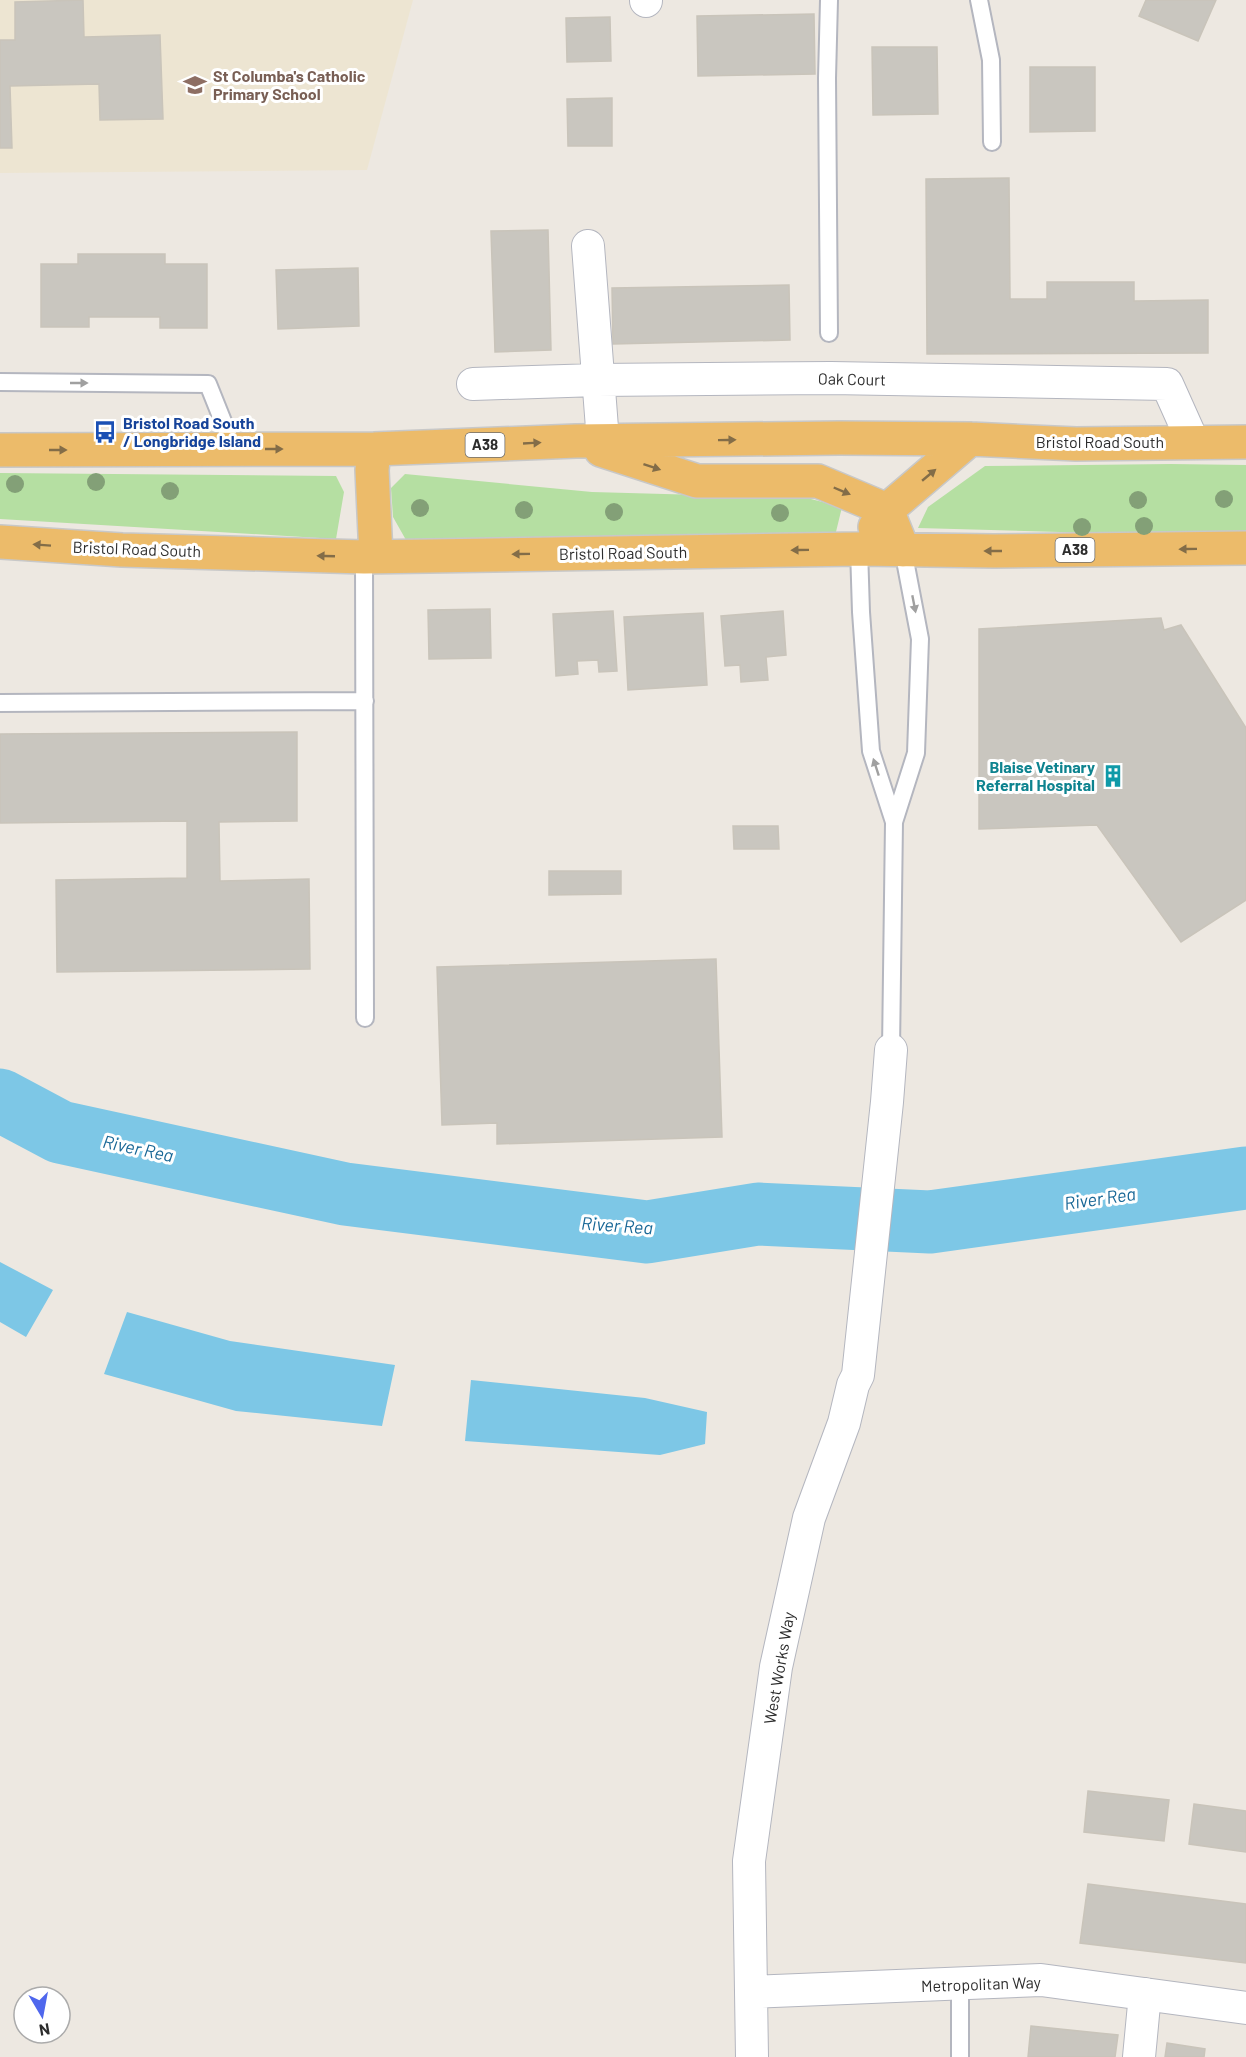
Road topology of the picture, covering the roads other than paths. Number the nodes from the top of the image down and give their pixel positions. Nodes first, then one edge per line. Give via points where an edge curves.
1 (829, 0) edge
2 (979, 0) edge
3 (992, 142) dead end
4 (588, 246) dead end
5 (829, 333) dead end
6 (597, 380) junction
7 (0, 382) edge
8 (472, 384) dead end
9 (970, 439) junction
10 (590, 441) junction
11 (1193, 442) junction
12 (1246, 442) edge
13 (234, 448) junction
14 (374, 449) junction
15 (0, 450) edge
16 (887, 510) junction
17 (0, 542) edge
18 (1246, 548) edge
19 (859, 549) junction
20 (903, 550) junction
21 (370, 557) junction
22 (365, 701) junction
23 (0, 703) edge
24 (894, 822) junction
25 (366, 1018) dead end
26 (891, 1050) joint
27 (960, 1984) junction
28 (751, 1992) junction
29 (1145, 1994) junction
30 (1246, 2008) edge
31 (752, 2057) edge
32 (960, 2057) edge
33 (1140, 2057) edge

1 - 5 lane
2 - 3 lane via 991,60
4 - 6 street
6 - 8 street, Oak Court
6 - 10 street
6 - 11 street, Oak Court via 831,378 1167,384
7 -> 13 lane via 208,384
10 -> 9 highway, Bristol Road South / A38
9 - 11 highway, Bristol Road South / A38 via 1076,444
16 -> 9 highway
14 -> 10 highway, Bristol Road South / A38
10 -> 16 highway via 697,481 818,481
11 - 12 highway, Bristol Road South / A38
13 -> 14 highway, Bristol Road South / A38
15 -> 13 highway, Bristol Road South / A38
14 - 21 highway
16 - 19 highway
16 - 20 highway
21 -> 17 highway, Bristol Road South / A38 via 122,550
18 -> 20 highway, Bristol Road South / A38
19 - 20 highway, Bristol Road South / A38
19 -> 21 highway, Bristol Road South / A38
24 -> 19 lane via 871,751
20 -> 24 lane via 920,639 917,730 916,753
21 - 22 lane
22 - 23 lane
22 - 25 lane
24 - 26 lane
26 - 28 street, West Works Way via 858,1375 809,1518 776,1667 749,1861
27 - 28 street, Metropolitan Way
27 - 29 street, Metropolitan Way via 1041,1980
27 - 32 lane
28 - 31 street, West Works Way
29 - 30 street, Metropolitan Way
29 - 33 street

